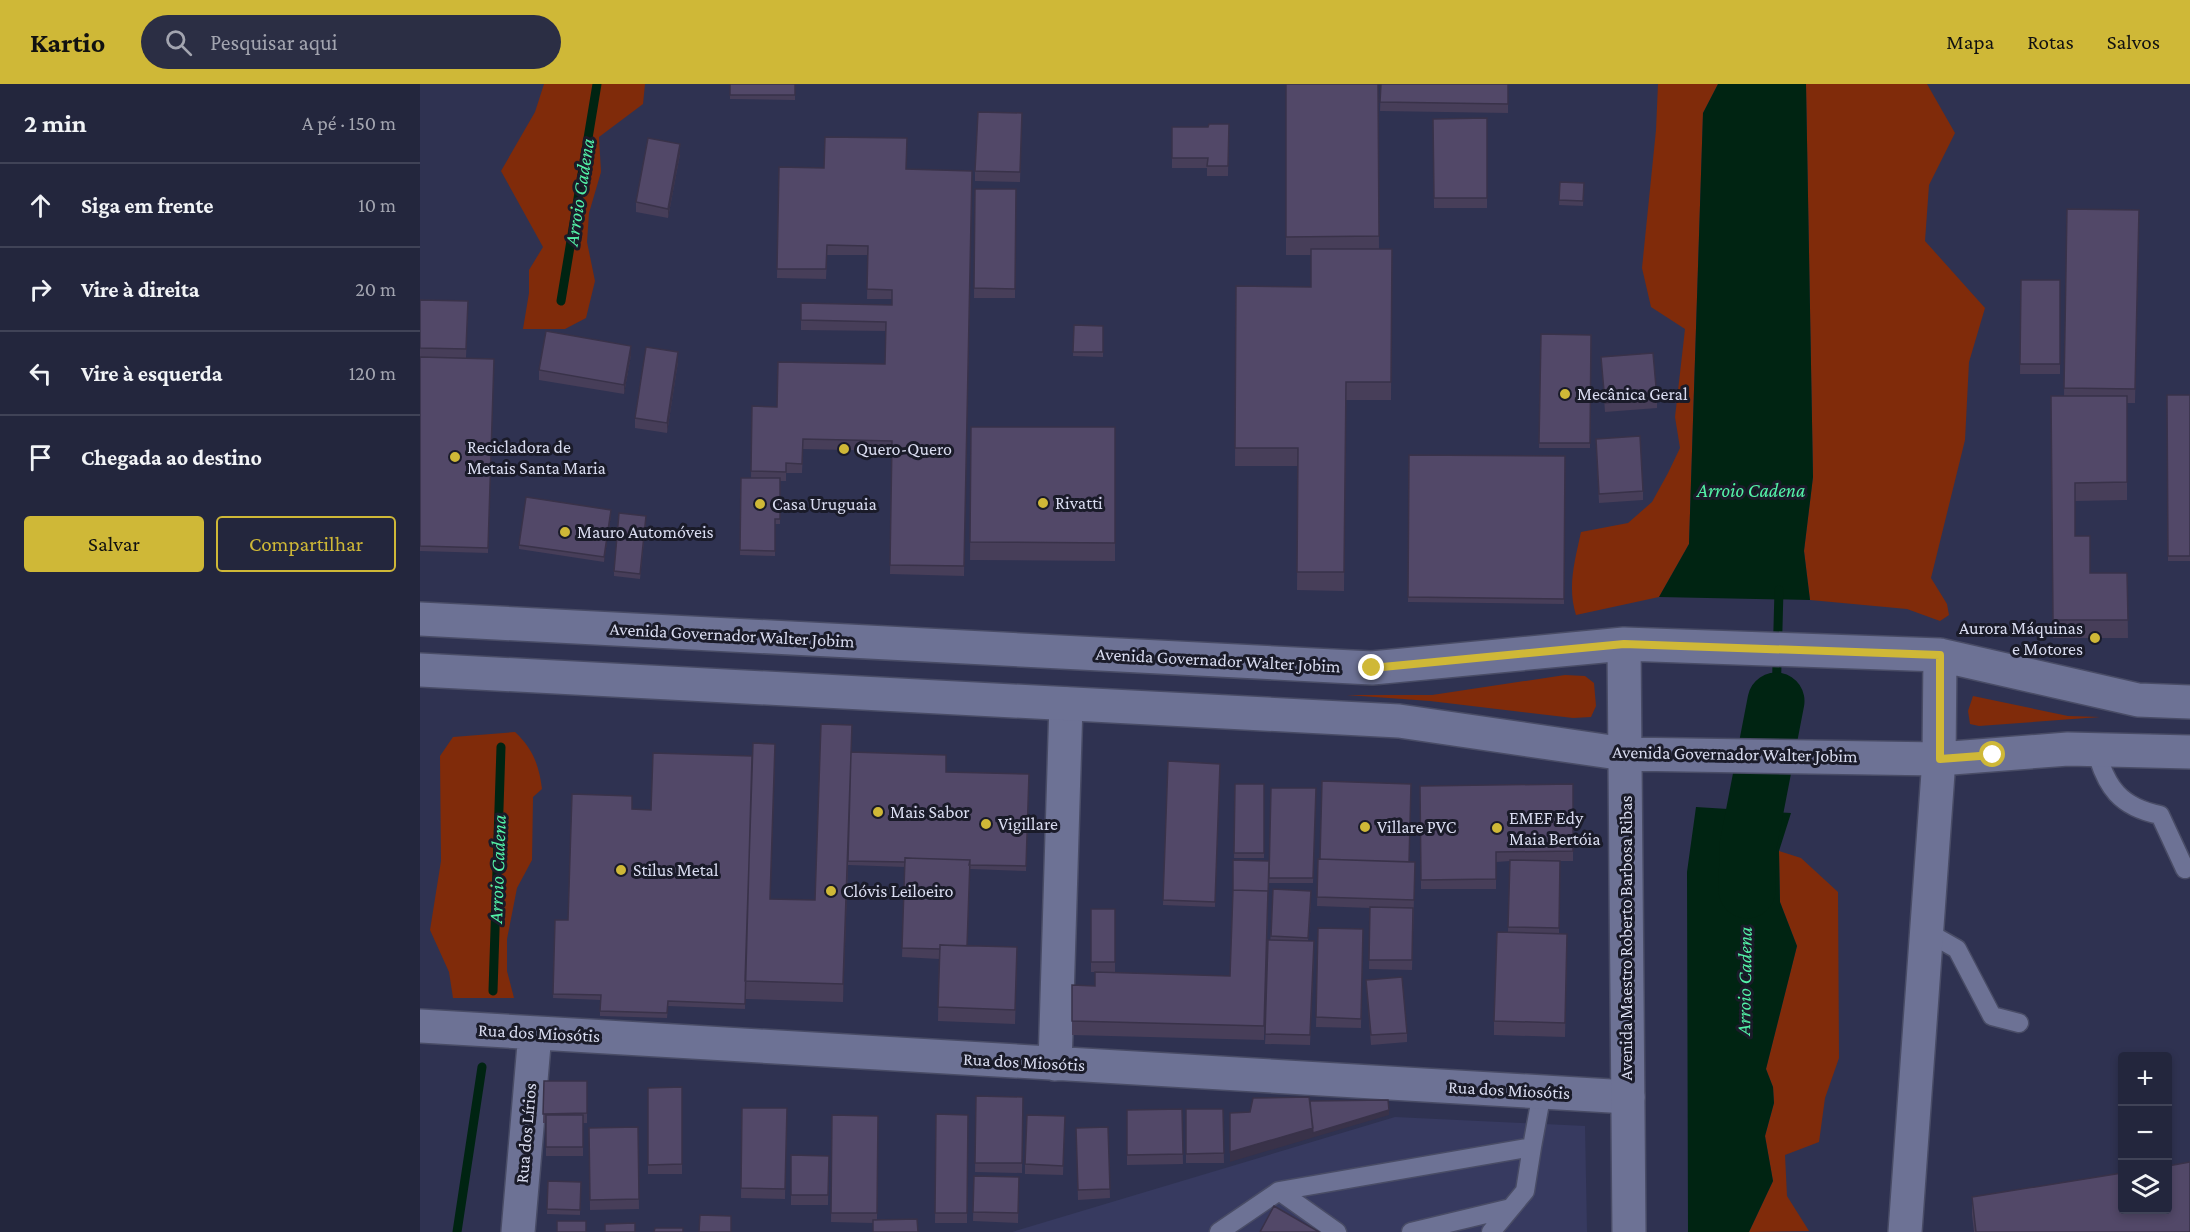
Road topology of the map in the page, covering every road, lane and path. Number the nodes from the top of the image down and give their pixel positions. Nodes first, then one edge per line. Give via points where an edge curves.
1 (420, 619) edge
2 (1624, 644) junction
3 (1940, 655) junction
4 (420, 670) edge
5 (2190, 702) edge
6 (1066, 704) junction
7 (2096, 750) junction
8 (2190, 752) edge
9 (1625, 754) junction
10 (1940, 759) junction
11 (2185, 868) dead end
12 (1927, 932) junction
13 (2019, 1023) dead end
14 (420, 1026) edge
15 (535, 1033) junction
16 (1055, 1064) junction
17 (1542, 1092) junction
18 (1628, 1097) junction
19 (1532, 1147) junction
20 (1279, 1191) junction
21 (1511, 1208) junction
22 (518, 1232) edge
23 (1219, 1232) edge
24 (1337, 1232) edge
25 (1411, 1232) edge
26 (1491, 1232) edge
27 (1629, 1232) edge
28 (1905, 1232) edge

1 - 2 main road, Avenida Governador Walter Jobim via 1372,668
2 - 3 main road, Avenida Governador Walter Jobim
2 - 9 main road, Avenida Maestro Roberto Barbosa Ribas
3 - 5 main road, Avenida Governador Walter Jobim via 2138,700
3 - 10 main road
4 - 6 main road, Avenida Governador Walter Jobim
6 - 9 main road, Avenida Governador Walter Jobim via 1399,721
6 - 16 main road
7 - 8 main road, Avenida Governador Walter Jobim
7 - 10 main road, Avenida Governador Walter Jobim
7 - 11 lane via 2103,777 2120,798 2160,815
9 - 10 main road, Avenida Governador Walter Jobim
9 - 18 main road, Avenida Maestro Roberto Barbosa Ribas
10 - 12 main road
12 - 13 lane via 1957,949 1992,1016
12 - 28 main road
14 - 15 main road, Rua dos Miosótis
15 - 16 main road, Rua dos Miosótis
15 - 22 main road, Rua dos Lírios
16 - 17 main road, Rua dos Miosótis
17 - 18 main road, Rua dos Miosótis
17 - 19 lane
18 - 27 main road, Avenida Maestro Roberto Barbosa Ribas
19 - 20 lane
19 - 21 lane via 1525,1191
20 - 23 lane
20 - 24 lane
21 - 25 lane
21 - 26 lane

